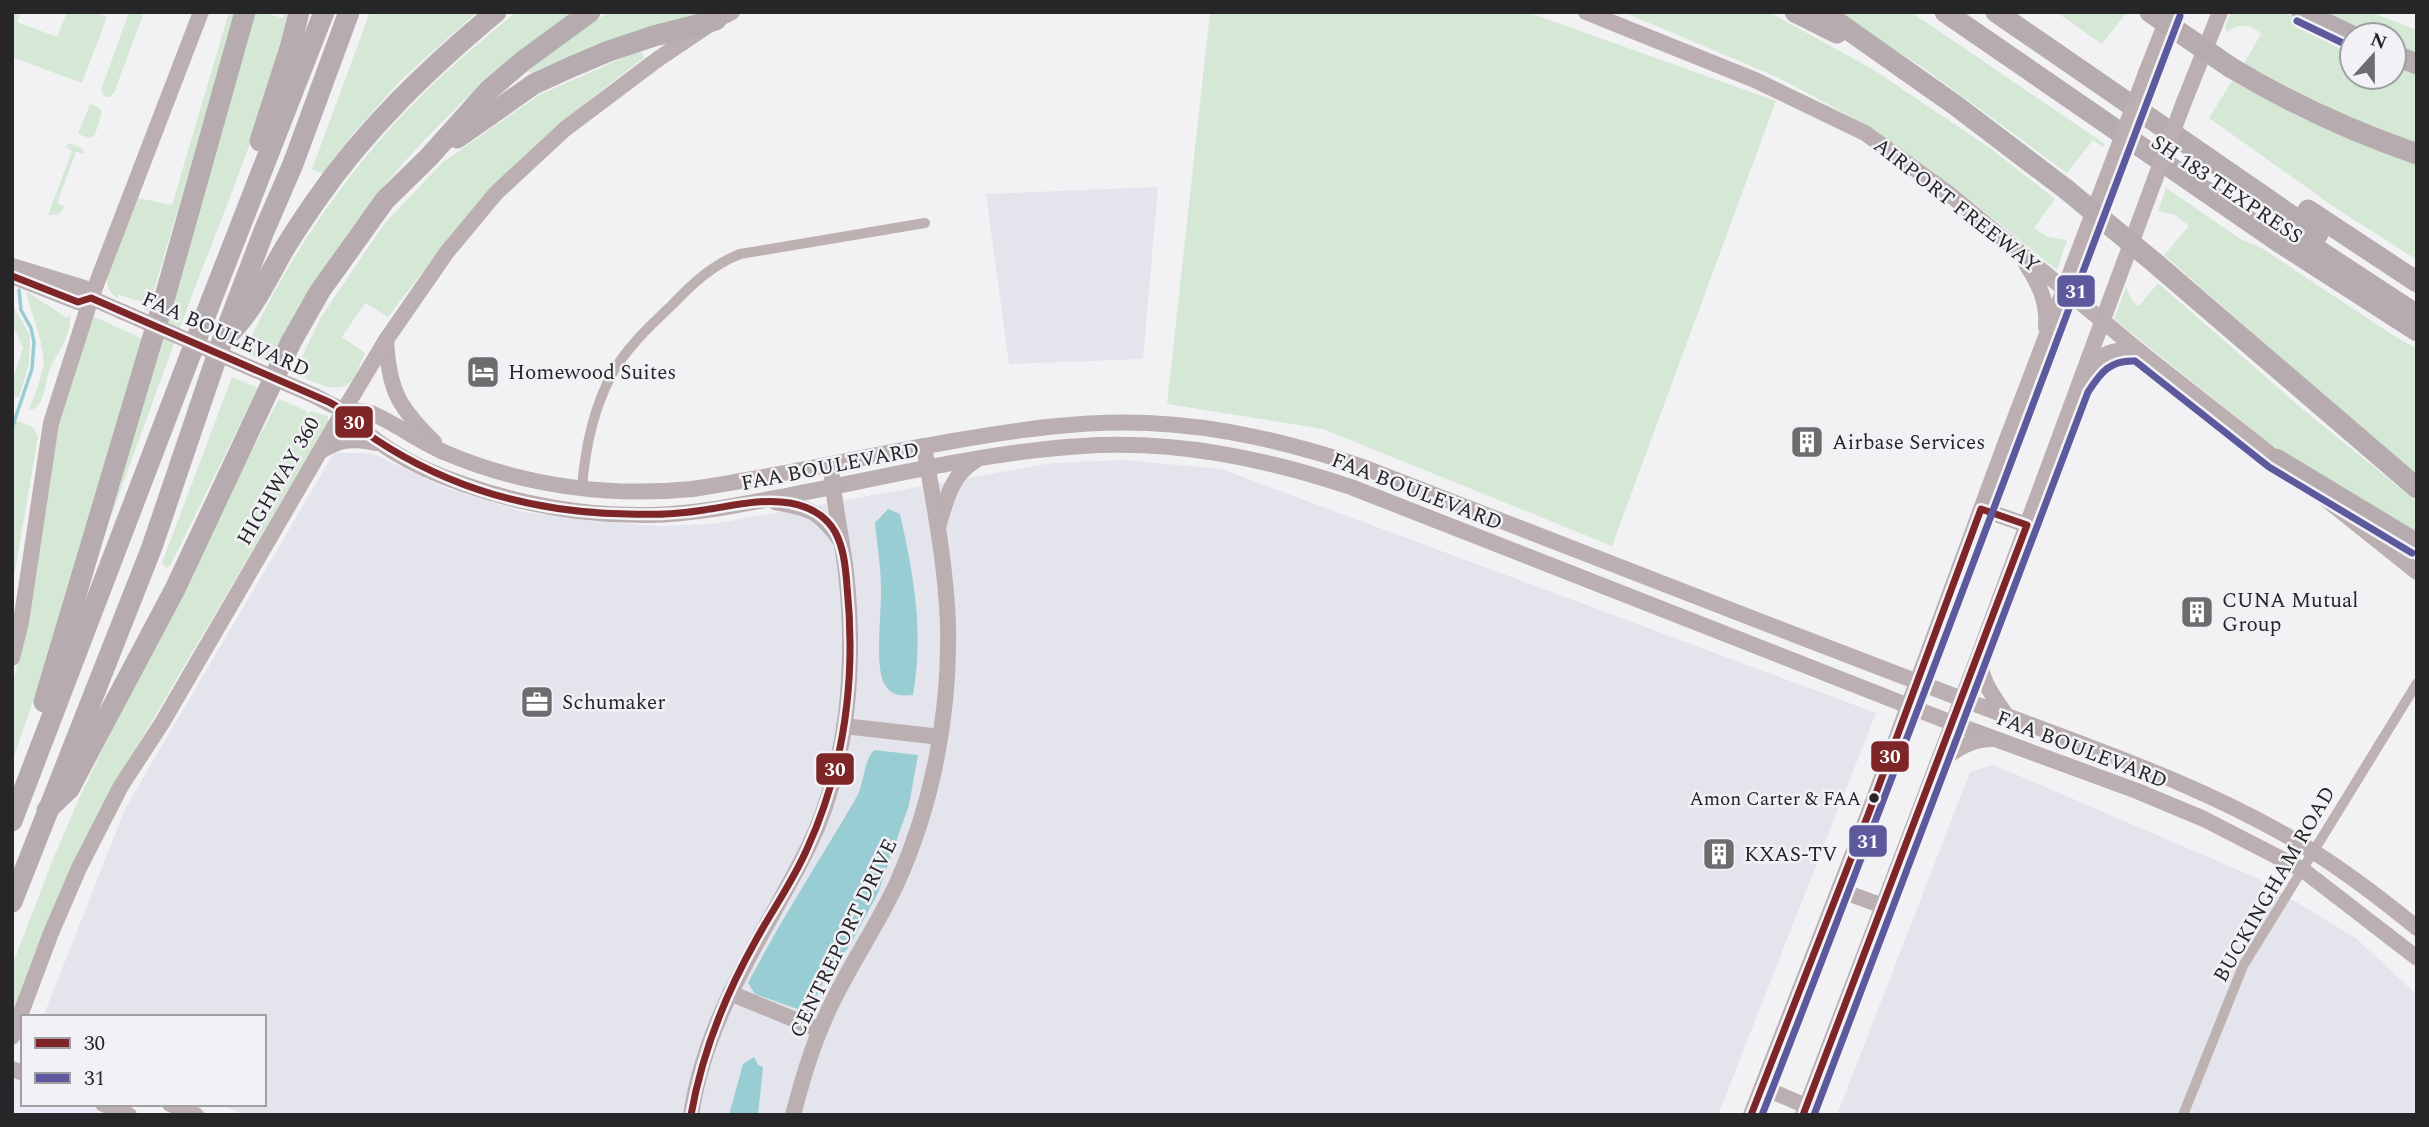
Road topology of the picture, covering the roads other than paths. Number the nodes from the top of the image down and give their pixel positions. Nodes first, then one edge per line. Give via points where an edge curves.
1 (201, 12) edge
2 (245, 12) edge
3 (299, 12) edge
4 (324, 12) edge
5 (349, 12) edge
6 (496, 12) edge
7 (590, 12) edge
8 (1586, 12) edge
9 (1795, 12) edge
10 (1823, 12) edge
11 (1945, 12) edge
12 (1970, 12) edge
13 (1996, 12) edge
14 (2019, 12) edge
15 (2150, 12) edge
16 (2170, 12) edge
17 (2220, 12) edge
18 (2302, 12) edge
19 (724, 16) edge
20 (2338, 29) edge
21 (1955, 105) junction
22 (2417, 154) edge
23 (429, 157) junction
24 (247, 209) junction
25 (925, 223) dead end
26 (2017, 250) junction
27 (12, 266) edge
28 (12, 276) edge
29 (2417, 282) edge
30 (2065, 290) junction
31 (91, 298) junction
32 (2417, 298) edge
33 (2417, 315) edge
34 (2102, 321) junction
35 (2417, 331) edge
36 (386, 340) junction
37 (222, 341) junction
38 (2043, 345) junction
39 (2139, 351) junction
40 (2079, 387) junction
41 (344, 410) junction
42 (1196, 427) junction
43 (382, 444) junction
44 (924, 446) junction
45 (1194, 449) junction
46 (319, 452) junction
47 (446, 453) junction
48 (2276, 459) junction
49 (978, 460) junction
50 (830, 464) junction
51 (928, 469) junction
52 (833, 487) junction
53 (582, 488) junction
54 (2417, 488) edge
55 (766, 500) junction
56 (1981, 509) junction
57 (577, 512) junction
58 (2027, 525) junction
59 (938, 530) junction
60 (842, 544) junction
61 (2417, 544) edge
62 (1604, 562) junction
63 (2417, 572) edge
64 (1596, 582) junction
65 (1980, 652) junction
66 (12, 658) edge
67 (1917, 681) junction
68 (2417, 682) edge
69 (1961, 699) junction
70 (1909, 704) junction
71 (2006, 715) junction
72 (1952, 723) junction
73 (844, 726) junction
74 (940, 737) junction
75 (1999, 739) junction
76 (39, 753) junction
77 (1937, 764) junction
78 (47, 810) junction
79 (12, 821) edge
80 (2314, 852) junction
81 (2304, 870) junction
82 (1839, 890) junction
83 (12, 902) edge
84 (1883, 906) junction
85 (2417, 928) edge
86 (2417, 958) edge
87 (730, 993) junction
88 (820, 1030) junction
89 (12, 1038) edge
90 (1762, 1087) junction
91 (108, 1106) edge
92 (175, 1106) edge
93 (1805, 1110) edge
94 (130, 1115) edge
95 (196, 1115) edge
96 (691, 1115) edge
97 (793, 1115) edge
98 (1751, 1115) edge
99 (2183, 1115) edge

1 - 31 street
2 - 76 highway via 38,722
3 - 24 highway via 247,179
4 - 24 highway
5 - 37 highway
6 - 37 highway via 427,72 351,155 285,248 247,315
7 - 23 highway via 489,90
8 - 26 street, AIRPORT FREEWAY via 1755,80 1865,134
9 - 21 highway
10 - 21 highway
11 - 35 highway via 2292,251
12 - 33 highway, SH 183 TEXPRESS
13 - 32 highway, SH 183 TEXPRESS
14 - 29 highway
15 - 22 highway, bridge via 2270,91 2318,116
16 - 30 street, bridge
17 - 34 street, bridge
18 - 20 highway
19 - 23 highway via 609,51 534,84
19 - 36 street, HIGHWAY 360 via 611,92 530,160 447,252
21 - 54 highway, bridge via 2067,190
23 - 78 highway via 385,200 304,317 174,589 69,789
24 - 76 highway
25 - 53 street via 740,254 713,267 640,337 613,372 585,452
26 - 30 street, AIRPORT FREEWAY
26 - 38 street via 2045,302
27 - 31 street, FAA BOULEVARD via 83,288
28 - 31 street, FAA BOULEVARD via 78,302
30 - 34 street, AIRPORT FREEWAY
30 - 38 street
31 - 41 street, FAA BOULEVARD, bridge
31 - 66 street via 51,423
34 - 39 street, AIRPORT FREEWAY
34 - 40 street
36 - 41 street, HIGHWAY 360
36 - 47 street via 397,398
37 - 78 highway via 152,547
38 - 56 street
39 - 40 street via 2108,352 2094,363
39 - 48 street, AIRPORT FREEWAY
40 - 58 street
41 - 43 street, FAA BOULEVARD
41 - 46 street, HIGHWAY 360
41 - 47 street, FAA BOULEVARD via 368,412
42 - 44 street, FAA BOULEVARD via 1099,423 1016,430
42 - 45 street
42 - 62 street, FAA BOULEVARD via 1250,434 1360,466
43 - 46 street via 347,440
43 - 57 street, FAA BOULEVARD via 450,480
44 - 50 street, FAA BOULEVARD
44 - 51 street, CENTREPORT DRIVE
45 - 49 street, FAA BOULEVARD via 1083,446
45 - 64 street, FAA BOULEVARD via 1297,469
46 - 89 street, HIGHWAY 360 via 121,786 60,911
47 - 53 street, FAA BOULEVARD via 508,475
48 - 61 highway
48 - 63 street, AIRPORT FREEWAY
49 - 51 street, FAA BOULEVARD
49 - 59 street via 963,468 951,487
50 - 52 street
50 - 53 street, FAA BOULEVARD via 680,490
51 - 52 street, FAA BOULEVARD
51 - 59 street, CENTREPORT DRIVE
52 - 55 street, FAA BOULEVARD
52 - 60 street
53 - 57 street
55 - 57 street, FAA BOULEVARD via 651,515
55 - 60 street via 816,513
56 - 58 street
56 - 67 street
58 - 65 street
59 - 74 street, CENTREPORT DRIVE via 948,636
60 - 73 street via 850,652
62 - 64 street
62 - 67 street, FAA BOULEVARD
64 - 70 street, FAA BOULEVARD
65 - 69 street
65 - 71 street via 1984,680
67 - 69 street, FAA BOULEVARD
67 - 70 street
68 - 80 street, BUCKINGHAM ROAD
69 - 71 street, FAA BOULEVARD
69 - 72 street
70 - 72 street, FAA BOULEVARD
70 - 82 street
71 - 80 street, FAA BOULEVARD via 2208,796
72 - 75 street, FAA BOULEVARD
72 - 77 street
73 - 74 street
73 - 87 street via 829,793 809,846
74 - 88 street, CENTREPORT DRIVE via 922,818 903,869
75 - 77 street via 1982,738 1966,744
75 - 81 street, FAA BOULEVARD via 2204,818
76 - 79 highway
77 - 84 street
78 - 83 highway
80 - 81 street, BUCKINGHAM ROAD
80 - 85 street, FAA BOULEVARD
81 - 86 street, FAA BOULEVARD
81 - 99 street, BUCKINGHAM ROAD via 2243,966
82 - 84 street
82 - 90 street
84 - 93 street
87 - 88 street
87 - 96 street via 700,1070
88 - 97 street, CENTREPORT DRIVE
90 - 93 street
90 - 98 street
91 - 94 street
92 - 95 street

